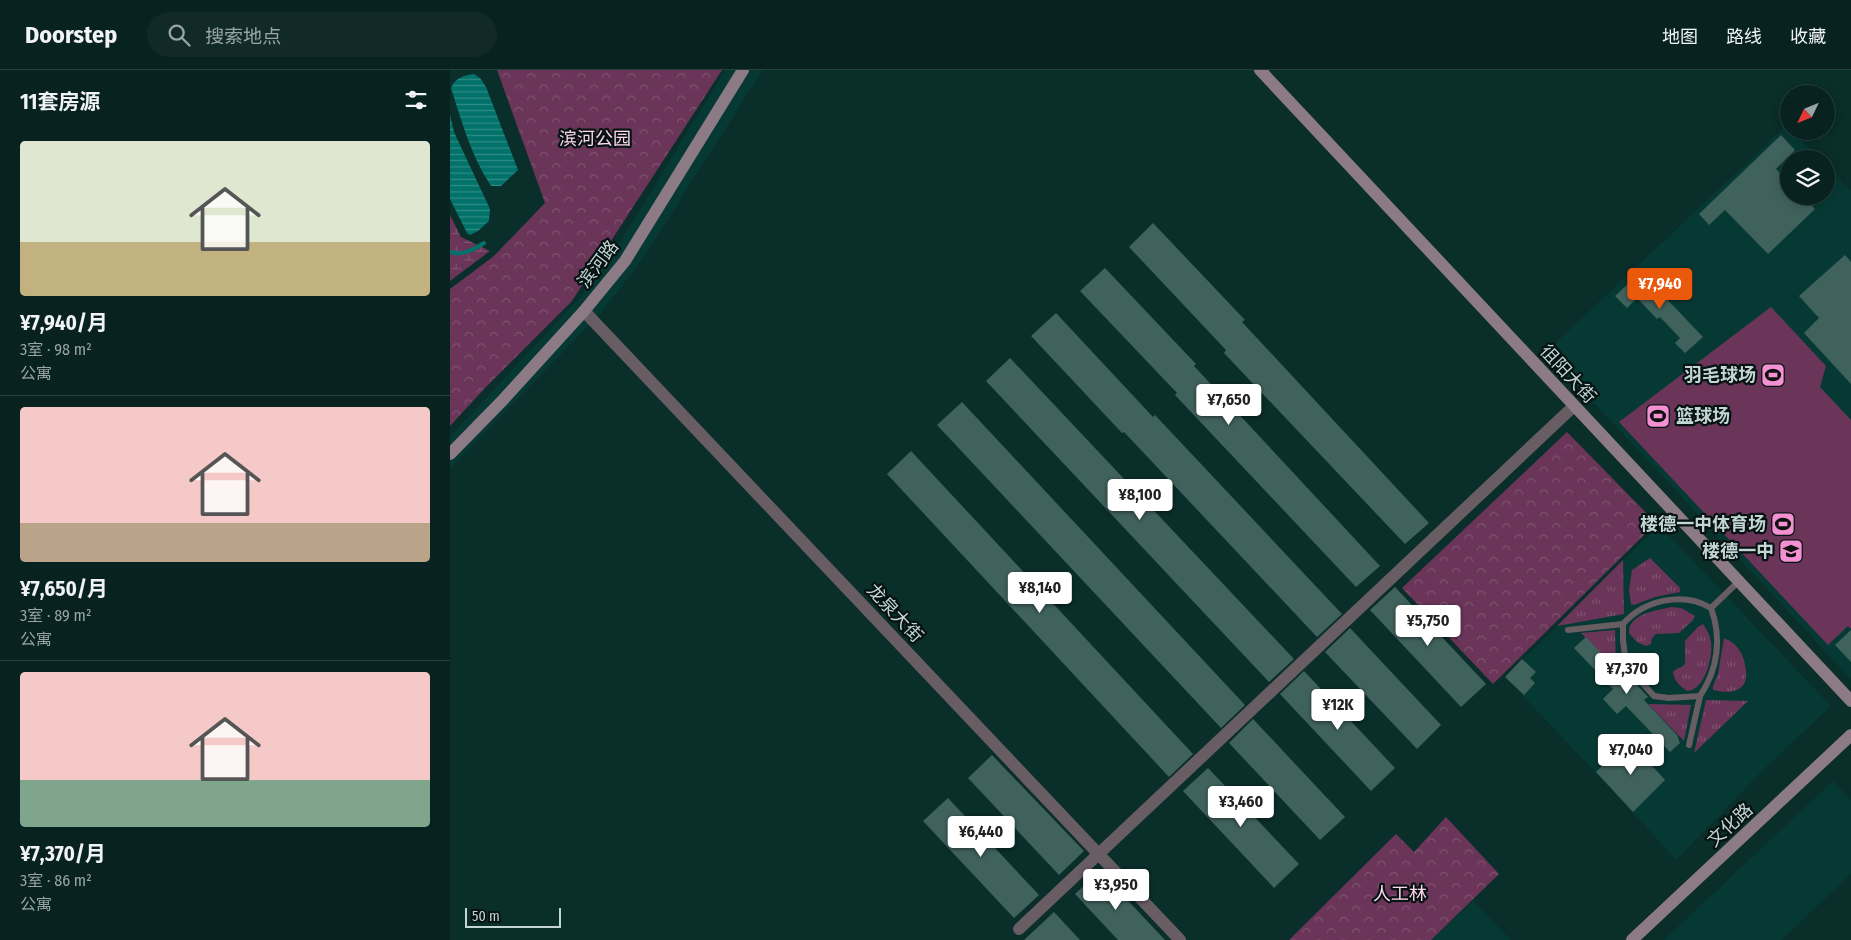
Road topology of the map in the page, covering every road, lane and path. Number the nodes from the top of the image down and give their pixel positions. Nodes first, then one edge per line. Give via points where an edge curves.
1 (743, 70) edge
2 (1260, 70) edge
3 (584, 311) junction
4 (1574, 406) junction
5 (450, 454) edge
6 (1739, 580) junction
7 (1711, 608) junction
8 (1623, 624) junction
9 (1568, 630) dead end
10 (1700, 696) junction
11 (1851, 701) edge
12 (1851, 735) edge
13 (1689, 745) dead end
14 (1099, 854) junction
15 (1019, 929) dead end
16 (1180, 940) edge
17 (1632, 940) edge

1 - 3 street, 滨河路 via 625,261
2 - 4 street, 徂阳大街
3 - 5 street, 滨河路
3 - 14 street, 龙泉大街
4 - 6 street, 徂阳大街
4 - 14 street
6 - 7 lane
6 - 11 street, 徂阳大街
7 - 8 lane via 1686,598 1670,600 1632,613
7 - 10 lane via 1718,639 1714,664
8 - 9 lane
8 - 10 lane via 1626,665 1654,696
10 - 13 lane
12 - 17 street, 文化路
14 - 15 street
14 - 16 street, 龙泉大街

